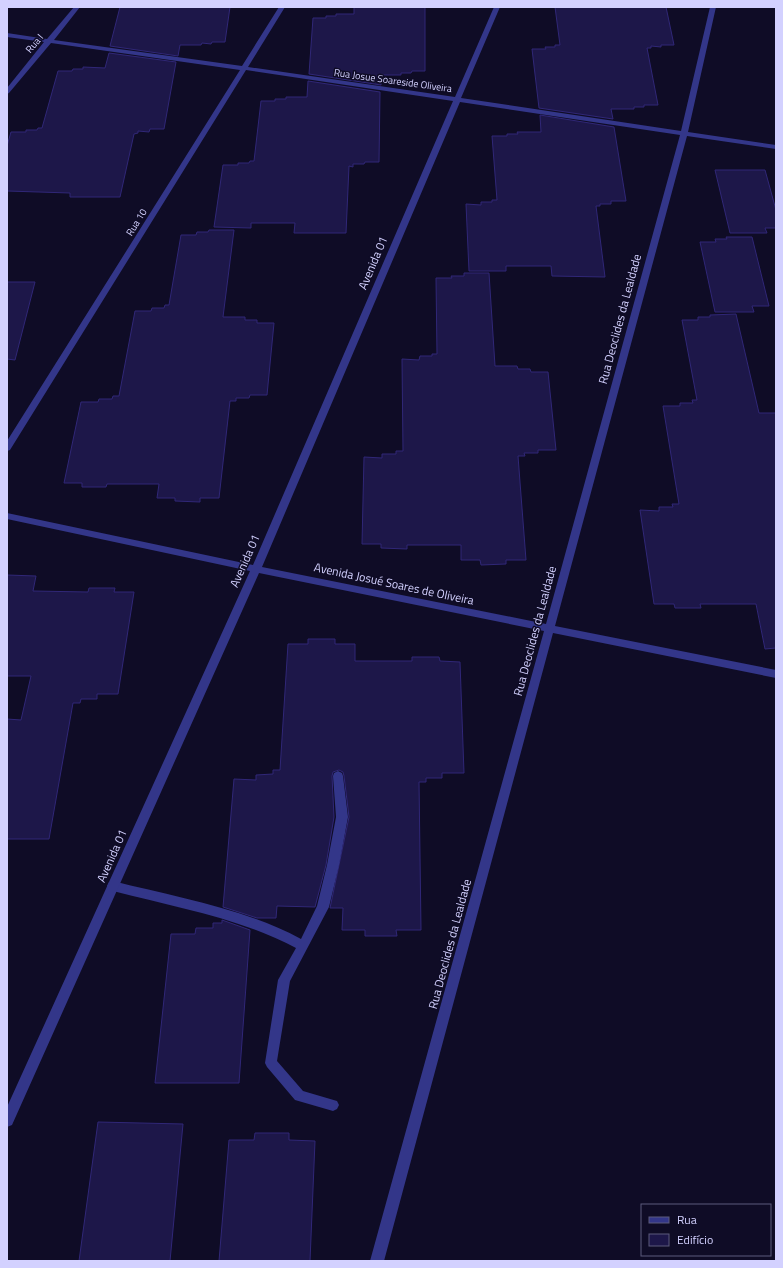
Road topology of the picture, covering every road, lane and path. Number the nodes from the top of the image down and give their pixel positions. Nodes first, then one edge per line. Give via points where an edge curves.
1 (77, 7) edge
2 (282, 7) edge
3 (497, 7) edge
4 (713, 7) edge
5 (7, 35) edge
6 (49, 41) junction
7 (243, 68) junction
8 (7, 92) edge
9 (457, 100) junction
10 (684, 135) junction
11 (776, 147) edge
12 (7, 448) edge
13 (7, 516) edge
14 (256, 569) junction
15 (549, 629) junction
16 (776, 674) edge
17 (338, 776) dead end
18 (113, 886) junction
19 (303, 946) junction
20 (333, 1105) dead end
21 (7, 1121) edge
22 (377, 1261) edge

1 - 6 street, Rua I
2 - 7 street, Rua 10
3 - 9 street, Avenida 01
4 - 10 street, Rua Deoclides da Lealdade
5 - 6 street, Rua Josue Soareside Oliveira
6 - 7 street, Rua Josue Soareside Oliveira
6 - 8 street, Rua I
7 - 9 street, Rua Josue Soareside Oliveira
7 - 12 street, Rua 10
9 - 10 street, Rua Josue Soareside Oliveira
9 - 14 street, Avenida 01
10 - 11 street, Rua Josue Soareside Oliveira
10 - 15 street, Rua Deoclides da Lealdade
13 - 14 street, Avenida Josué Soares de Oliveira
14 - 15 street, Avenida Josué Soares de Oliveira
14 - 18 street, Avenida 01
15 - 16 street, Avenida Josué Soares de Oliveira
15 - 22 street, Rua Deoclides da Lealdade
17 - 19 street via 342,817 333,865 323,907
18 - 19 street via 248,921
18 - 21 street, Avenida 01
19 - 20 street via 284,980 271,1063 299,1096

